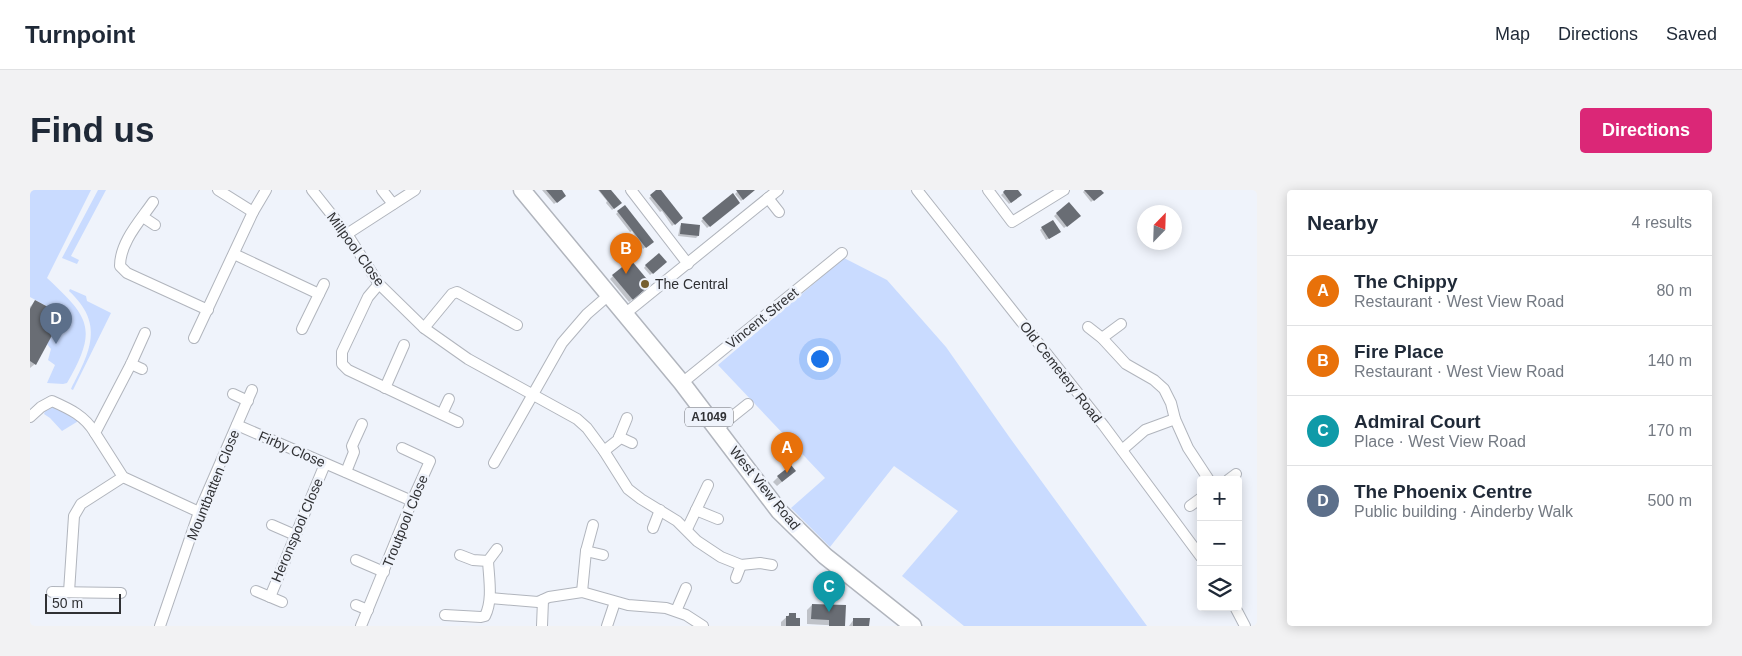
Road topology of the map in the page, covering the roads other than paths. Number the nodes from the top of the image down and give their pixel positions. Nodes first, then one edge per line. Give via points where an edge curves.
1 (218, 190) edge
2 (266, 190) edge
3 (312, 190) edge
4 (382, 190) edge
5 (415, 190) edge
6 (522, 190) edge
7 (631, 190) edge
8 (778, 190) edge
9 (917, 190) edge
10 (988, 190) edge
11 (1064, 190) edge
12 (768, 198) junction
13 (153, 202) dead end
14 (393, 204) junction
15 (253, 212) junction
16 (779, 212) dead end
17 (143, 217) junction
18 (156, 225) dead end
19 (347, 234) junction
20 (842, 253) dead end
21 (234, 254) junction
22 (688, 264) junction
23 (324, 284) dead end
24 (379, 284) junction
25 (319, 294) junction
26 (610, 294) junction
27 (208, 310) junction
28 (626, 313) junction
29 (1121, 324) dead end
30 (516, 325) dead end
31 (1088, 327) dead end
32 (424, 328) junction
33 (302, 329) dead end
34 (145, 333) dead end
35 (194, 338) dead end
36 (1102, 338) junction
37 (404, 345) dead end
38 (131, 364) junction
39 (142, 369) dead end
40 (682, 383) junction
41 (385, 388) junction
42 (252, 390) dead end
43 (233, 394) dead end
44 (534, 394) junction
45 (448, 399) dead end
46 (248, 400) junction
47 (748, 404) dead end
48 (442, 414) junction
49 (30, 417) edge
50 (627, 418) dead end
51 (1175, 419) junction
52 (458, 422) dead end
53 (362, 424) dead end
54 (237, 425) junction
55 (718, 428) junction
56 (95, 433) junction
57 (619, 437) junction
58 (632, 443) dead end
59 (402, 448) dead end
60 (1122, 450) junction
61 (604, 451) junction
62 (494, 463) dead end
63 (326, 464) junction
64 (346, 472) junction
65 (1206, 476) edge
66 (123, 477) junction
67 (708, 486) dead end
68 (412, 501) junction
69 (1197, 501) edge
70 (1190, 506) dead end
71 (660, 510) junction
72 (696, 510) junction
73 (199, 512) junction
74 (718, 519) dead end
75 (272, 525) dead end
76 (593, 525) dead end
77 (654, 528) dead end
78 (687, 529) junction
79 (295, 535) junction
80 (497, 549) dead end
81 (586, 551) junction
82 (1197, 552) edge
83 (460, 555) dead end
84 (603, 555) dead end
85 (356, 560) dead end
86 (488, 561) junction
87 (741, 565) junction
88 (772, 565) dead end
89 (384, 572) junction
90 (736, 578) dead end
91 (686, 588) dead end
92 (256, 591) dead end
93 (52, 592) dead end
94 (69, 592) junction
95 (582, 592) junction
96 (120, 593) dead end
97 (270, 597) junction
98 (490, 598) junction
99 (543, 600) junction
100 (282, 602) dead end
101 (614, 602) junction
102 (356, 605) dead end
103 (368, 610) junction
104 (676, 611) junction
105 (1237, 611) edge
106 (445, 615) dead end
107 (160, 626) edge
108 (361, 626) edge
109 (542, 626) edge
110 (607, 626) edge
111 (703, 626) edge
112 (914, 626) edge
113 (1245, 626) edge

1 - 15 street
2 - 15 street
3 - 19 street, Millpool Close
4 - 14 street
5 - 14 street
6 - 26 main road, West View Road / A1049
7 - 22 street
8 - 12 street
9 - 60 street, Old Cemetery Road
10 - 11 street via 1012,222
12 - 16 street
12 - 22 street
13 - 17 street
14 - 19 street
15 - 21 street
17 - 18 street
17 - 27 street via 122,252 122,269
19 - 24 street, Millpool Close
20 - 40 street, Vincent Street
21 - 25 street
21 - 27 street
22 - 28 street
23 - 25 street
24 - 32 street, Millpool Close
24 - 41 street via 368,298 341,359 348,370
25 - 33 street
26 - 28 main road, West View Road / A1049
26 - 44 street via 562,343
27 - 35 street
28 - 40 main road, West View Road / A1049
29 - 36 street
30 - 32 street via 457,292
31 - 36 street
32 - 44 street, Millpool Close via 468,359
34 - 38 street
36 - 51 street via 1126,364 1160,384 1168,396
37 - 41 street
38 - 39 street
38 - 56 street
40 - 55 main road, West View Road / A1049
41 - 48 street
42 - 46 street, Mountbatten Close
43 - 46 street
44 - 61 street, Millpool Close via 577,419
44 - 62 street
45 - 48 street
46 - 54 street, Mountbatten Close
47 - 55 street
48 - 52 street
49 - 56 street via 52,400 85,419
50 - 57 street
51 - 60 street via 1146,430
51 - 65 street via 1188,448
53 - 64 street via 352,446 354,452
54 - 63 street, Firby Close
54 - 73 street, Mountbatten Close
55 - 112 main road, West View Road / A1049 via 779,511 825,556
56 - 66 street
57 - 58 street
57 - 61 street
59 - 68 street, Troutpool Close via 430,461
60 - 82 street, Old Cemetery Road
61 - 71 street, Millpool Close via 628,489
63 - 64 street, Firby Close
63 - 79 street, Heronspool Close
64 - 68 street, Firby Close
66 - 73 street
66 - 94 street via 80,506 74,516
67 - 72 street
68 - 89 street, Troutpool Close
69 - 70 street
71 - 77 street
71 - 78 street, Millpool Close
72 - 74 street
72 - 78 street
73 - 107 street, Mountbatten Close
75 - 79 street
76 - 81 street
78 - 87 street, Millpool Close via 697,541
79 - 97 street, Heronspool Close
80 - 86 street
81 - 84 street
81 - 95 street
83 - 86 street
85 - 89 street
86 - 98 street
87 - 88 street via 760,562
87 - 90 street
89 - 103 street, Troutpool Close
91 - 104 street
92 - 97 street
93 - 94 street
94 - 96 street
95 - 99 street
95 - 101 street
97 - 100 street
98 - 99 street
98 - 106 street via 485,616
99 - 109 street
101 - 104 street
101 - 110 street
102 - 103 street
103 - 108 street, Troutpool Close
104 - 111 street
105 - 113 street

